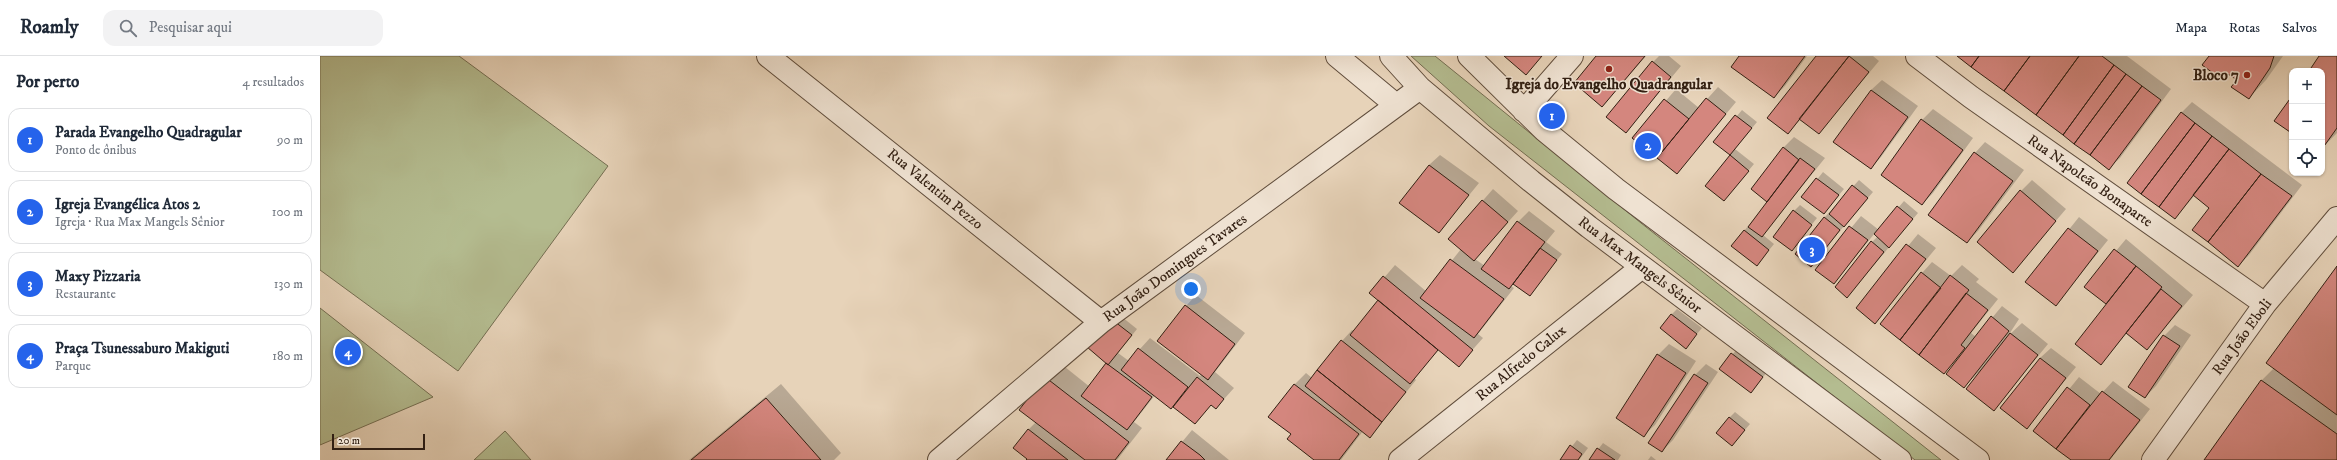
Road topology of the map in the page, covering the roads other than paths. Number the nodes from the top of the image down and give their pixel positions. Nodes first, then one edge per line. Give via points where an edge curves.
1 (768, 56) edge
2 (1337, 56) edge
3 (1391, 56) edge
4 (1469, 56) edge
5 (1572, 56) edge
6 (1917, 56) edge
7 (1420, 88) junction
8 (1396, 105) junction
9 (1524, 111) junction
10 (2337, 218) edge
11 (1642, 267) junction
12 (2265, 304) junction
13 (1101, 322) junction
14 (1893, 458) edge
15 (939, 460) edge
16 (1400, 460) edge
17 (1978, 460) edge
18 (2153, 460) edge

1 - 13 street, Rua Valentim Pezzo
2 - 8 street
3 - 7 street, Rua Max Mangels Sênior
4 - 9 street
5 - 9 street
6 - 12 street, Rua Napoleão Bonaparte
7 - 8 street, Rua João Domingues Tavares
7 - 11 street, Rua Max Mangels Sênior via 1531,181
8 - 13 street, Rua João Domingues Tavares
9 - 17 street via 1616,189
10 - 12 street, Rua João Eboli
11 - 14 street, Rua Max Mangels Sênior
11 - 16 street, Rua Alfredo Calux
12 - 18 street, Rua João Eboli
13 - 15 street, Rua João Domingues Tavares

